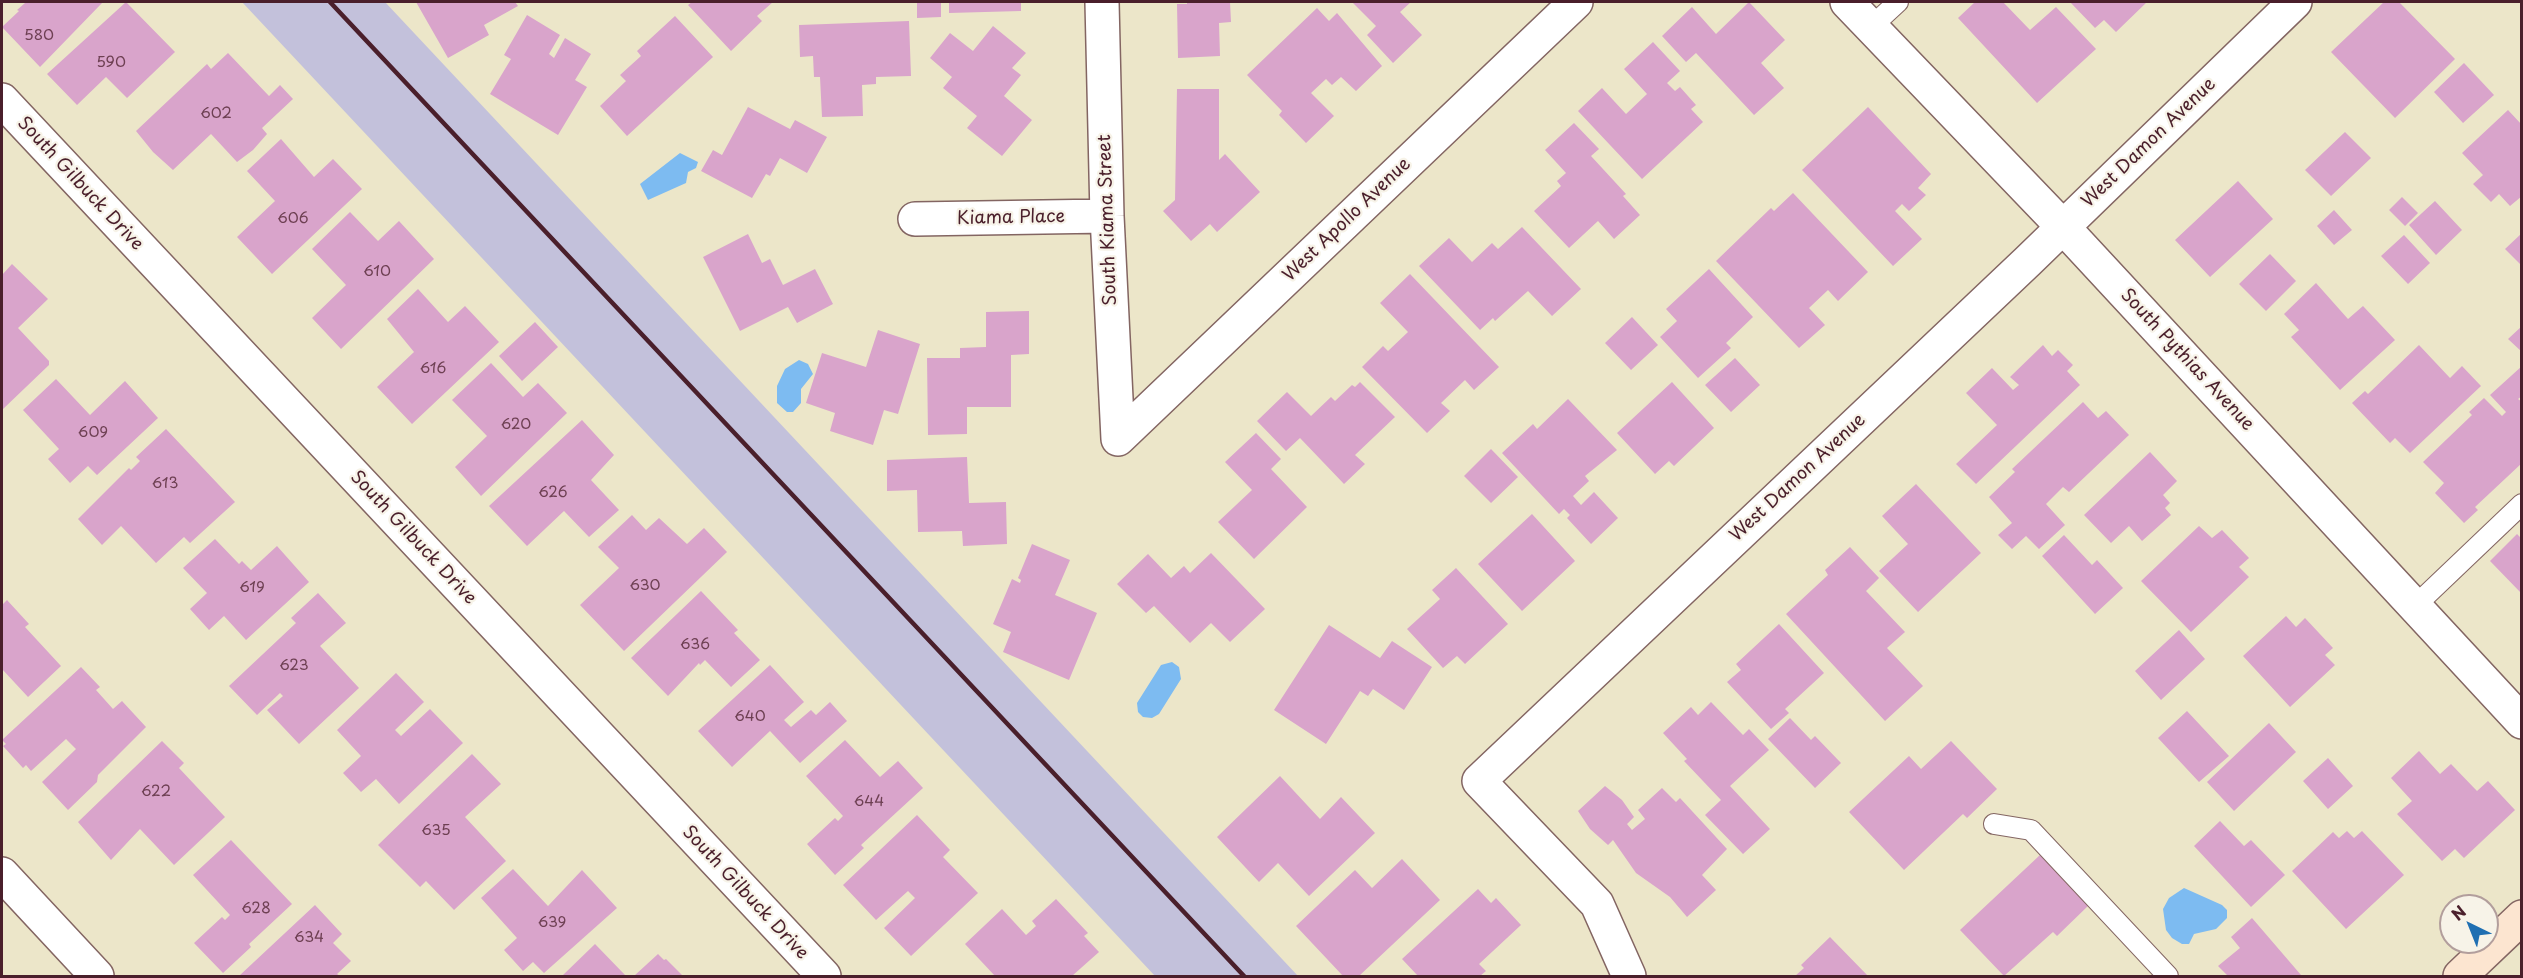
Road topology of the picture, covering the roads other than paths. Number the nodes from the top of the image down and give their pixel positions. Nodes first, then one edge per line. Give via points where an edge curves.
1 (1102, 2) edge
2 (1576, 2) edge
3 (1847, 2) edge
4 (1898, 2) edge
5 (2295, 2) edge
6 (1871, 27) junction
7 (2, 100) edge
8 (1107, 216) junction
9 (915, 219) dead end
10 (2063, 227) junction
11 (1118, 439) joint
12 (2522, 504) edge
13 (2415, 605) junction
14 (2522, 722) edge
15 (1994, 824) dead end
16 (2, 874) edge
17 (2522, 917) edge
18 (97, 976) edge
19 (824, 976) edge
20 (1629, 976) edge
21 (2168, 976) edge
22 (2460, 976) edge

1 - 8 street, South Kiama Street
2 - 11 street, West Apollo Avenue
3 - 6 street, South Pythias Avenue
4 - 6 lane
5 - 10 street, West Damon Avenue
6 - 10 street, South Pythias Avenue
7 - 19 street, South Gilbuck Drive
8 - 9 street, Kiama Place
8 - 11 street, South Kiama Street
10 - 13 street, South Pythias Avenue
10 - 20 street, West Damon Avenue via 1479,781 1597,904
12 - 13 lane
13 - 14 street, South Pythias Avenue
15 - 21 lane via 2031,830
16 - 18 street
17 - 22 street

